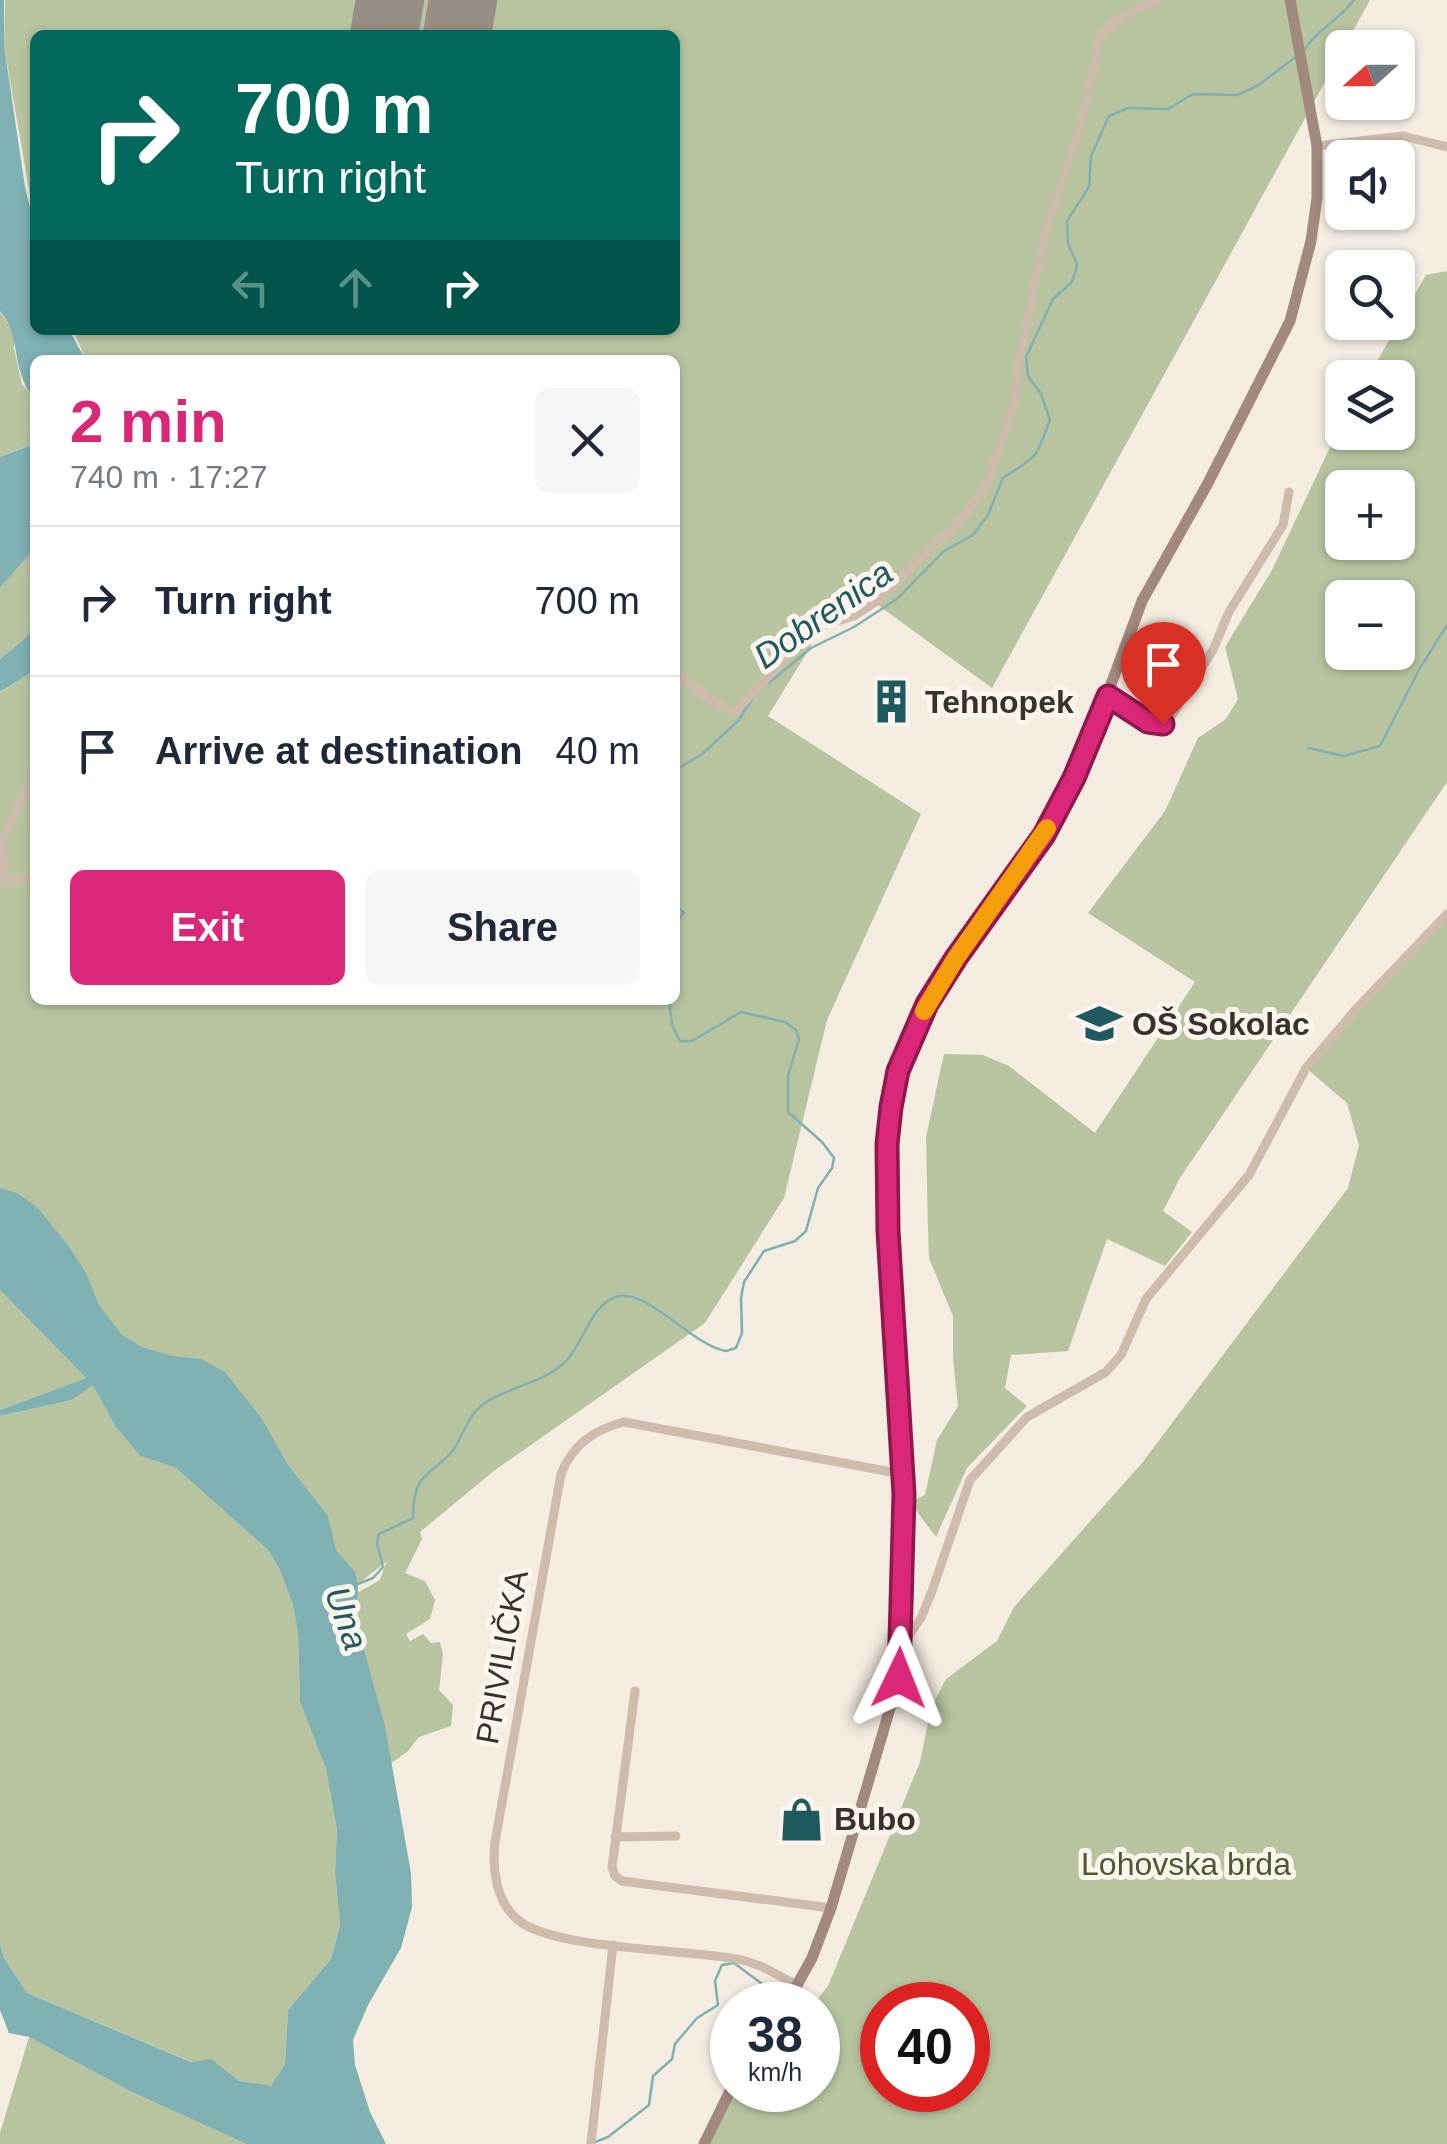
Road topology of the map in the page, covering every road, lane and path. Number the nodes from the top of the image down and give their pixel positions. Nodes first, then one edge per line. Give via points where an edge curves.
1 (1158, 0) edge
2 (1291, 4) edge
3 (1316, 146) junction
4 (1447, 147) edge
5 (1289, 492) dead end
6 (680, 677) edge
7 (1108, 696) junction
8 (30, 783) edge
9 (30, 879) edge
10 (1447, 914) edge
11 (902, 1474) junction
12 (902, 1648) junction
13 (636, 1691) dead end
14 (676, 1836) dead end
15 (615, 1837) junction
16 (831, 1908) junction
17 (613, 1945) junction
18 (790, 1982) edge
19 (800, 1982) edge
20 (719, 2112) edge
21 (591, 2144) edge
22 (704, 2144) edge

1 - 6 street via 1119,18 1100,38 1078,136 1047,224 1014,404 987,484 950,533 880,598 804,637 735,712
2 - 3 street
3 - 4 street via 1403,136
3 - 7 street via 1311,241 1290,322 1142,601
5 - 7 street via 1283,525 1172,715 1163,724 1148,722
7 - 11 street via 1064,800 942,978 898,1071 887,1144
8 - 9 street via 2,840 4,882
10 - 12 street via 1306,1068 1249,1176 1146,1299 1112,1366 1027,1417 970,1480 932,1592
11 - 12 street
11 - 17 street, PRIVILIČKA via 637,1422 599,1431 567,1459 526,1659 494,1870 520,1922
12 - 16 street via 894,1697
13 - 15 street
14 - 15 street
15 - 16 street via 612,1867 622,1880
16 - 19 street
17 - 18 street, PRIVILIČKA via 743,1960
17 - 21 street
20 - 22 street

